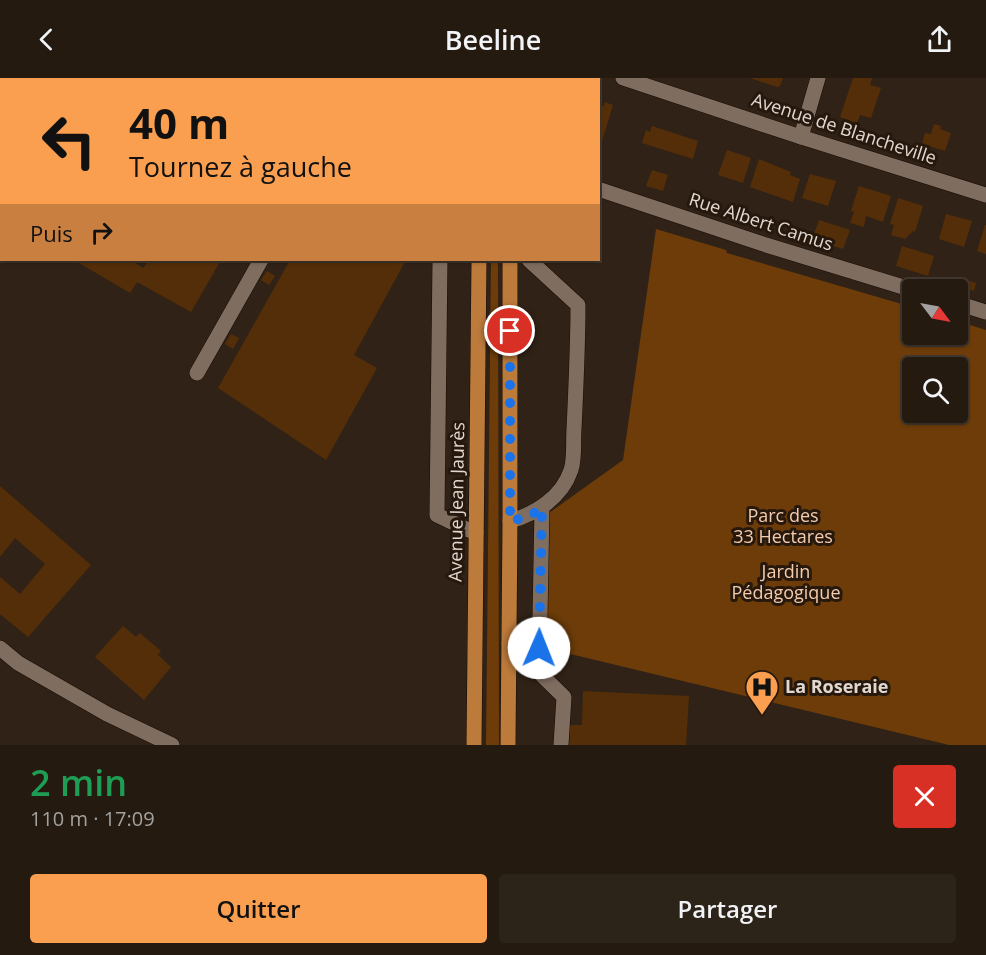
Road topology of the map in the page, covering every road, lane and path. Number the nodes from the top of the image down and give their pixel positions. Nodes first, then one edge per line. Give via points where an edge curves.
1 (623, 78) edge
2 (818, 78) edge
3 (801, 137) junction
4 (600, 190) edge
5 (986, 195) edge
6 (260, 261) edge
7 (440, 261) edge
8 (478, 261) edge
9 (510, 261) edge
10 (530, 261) edge
11 (902, 287) edge
12 (968, 306) edge
13 (986, 312) edge
14 (197, 373) dead end
15 (542, 508) junction
16 (510, 521) junction
17 (476, 532) junction
18 (509, 643) junction
19 (0, 648) edge
20 (539, 672) junction
21 (172, 745) edge
22 (474, 745) edge
23 (508, 745) edge
24 (561, 745) edge

1 - 3 street, Avenue de Blancheville
2 - 3 street
3 - 5 street, Avenue de Blancheville
4 - 11 street, Rue Albert Camus
6 - 14 street
7 - 17 street via 437,514
8 - 17 main road, Avenue Jean Jaurès
9 - 16 main road
10 - 15 street via 578,305 571,470 559,491
12 - 13 street
15 - 16 street via 528,517
15 - 20 street
16 - 18 main road
17 - 22 main road, Avenue Jean Jaurès
18 - 20 street
18 - 23 main road
19 - 21 street via 18,663 107,714
20 - 24 street via 564,697

